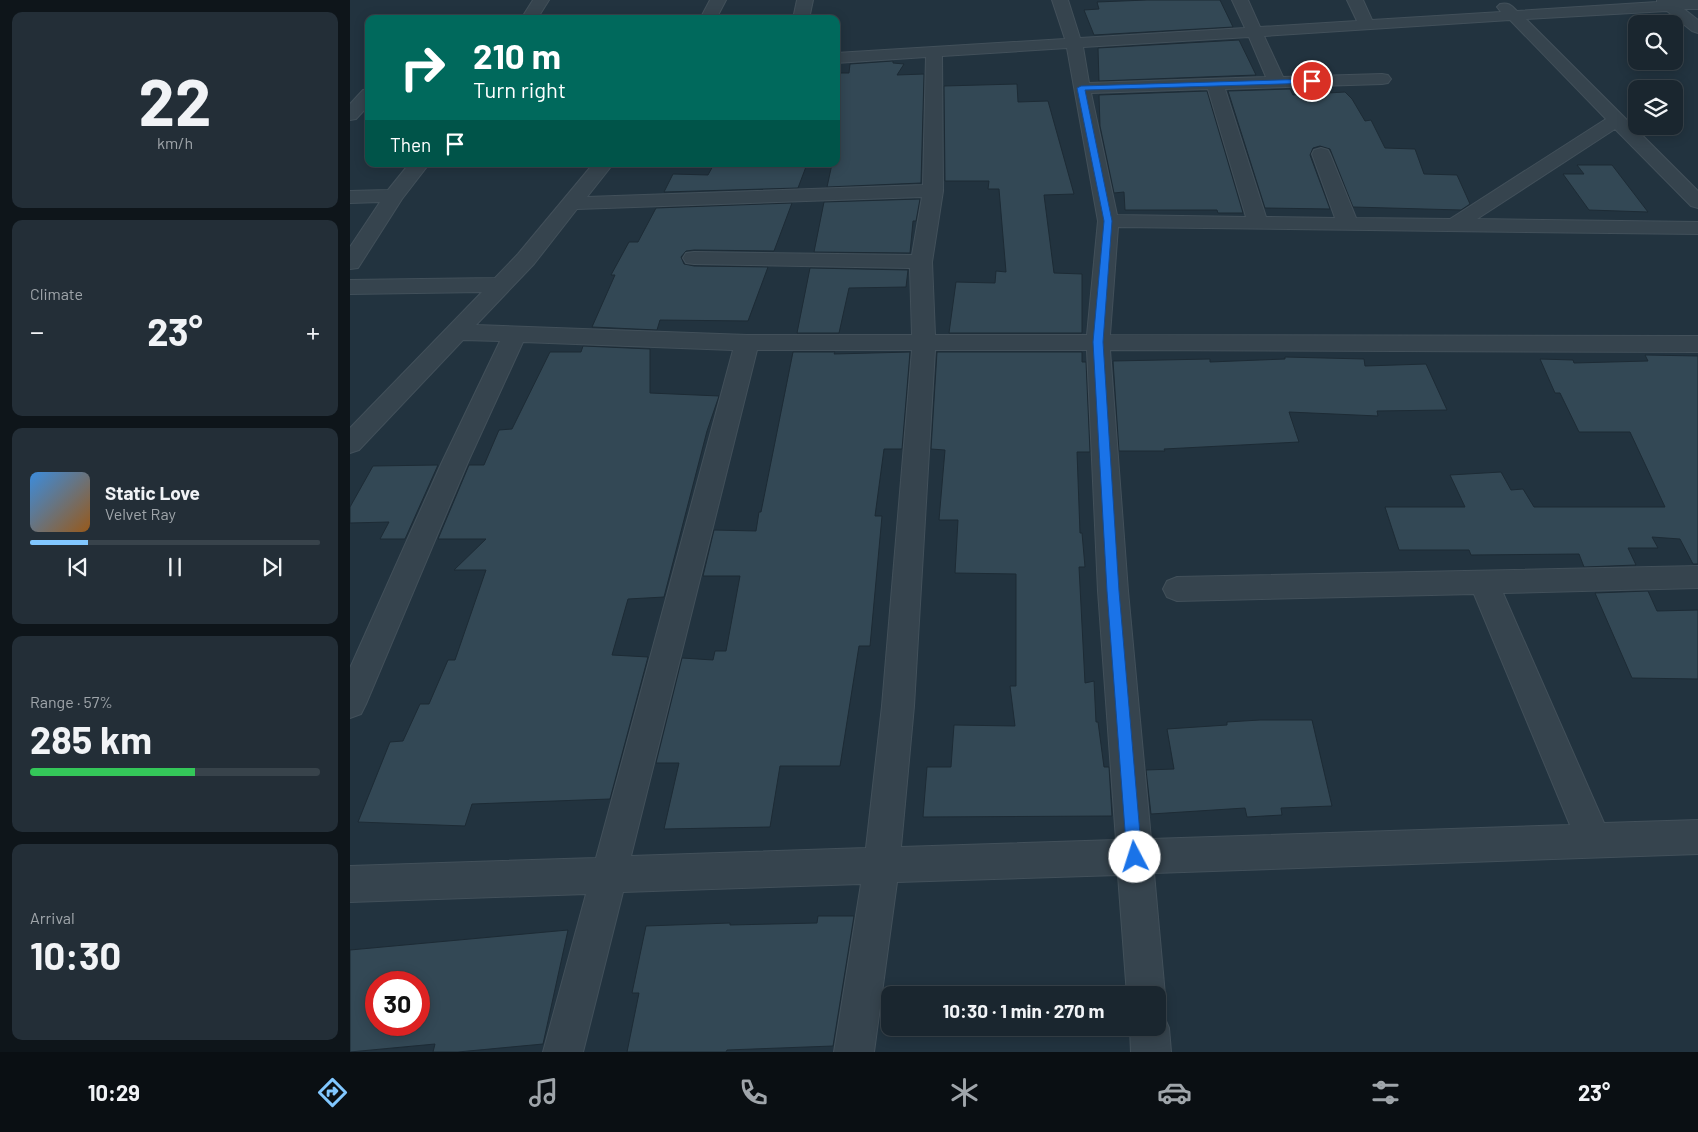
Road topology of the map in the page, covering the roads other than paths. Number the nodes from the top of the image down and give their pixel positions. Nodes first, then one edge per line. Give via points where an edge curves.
1 (541, 0) edge
2 (718, 0) edge
3 (805, 0) edge
4 (1060, 0) edge
5 (1240, 0) edge
6 (1355, 0) edge
7 (1499, 0) edge
8 (1666, 3) edge
9 (1698, 4) edge
10 (532, 15) edge
11 (710, 15) edge
12 (802, 15) edge
13 (1513, 16) junction
14 (1367, 25) junction
15 (1698, 28) edge
16 (1254, 33) junction
17 (1074, 44) junction
18 (934, 52) junction
19 (840, 58) edge
20 (1382, 79) dead end
21 (1277, 82) junction
22 (1215, 84) junction
23 (1081, 88) junction
24 (365, 98) edge
25 (350, 115) edge
26 (1617, 120) junction
27 (1321, 154) dead end
28 (417, 167) edge
29 (601, 167) edge
30 (1688, 171) dead end
31 (1669, 172) junction
32 (933, 191) junction
33 (394, 196) junction
34 (350, 198) edge
35 (572, 202) junction
36 (1698, 202) edge
37 (1108, 221) junction
38 (1258, 223) junction
39 (1348, 224) junction
40 (1454, 225) junction
41 (1698, 228) edge
42 (694, 258) dead end
43 (921, 262) junction
44 (350, 263) edge
45 (501, 285) junction
46 (350, 288) edge
47 (457, 332) junction
48 (515, 334) junction
49 (924, 342) junction
50 (1098, 342) junction
51 (747, 343) junction
52 (1698, 344) edge
53 (350, 444) edge
54 (1698, 577) edge
55 (1484, 582) junction
56 (1176, 589) dead end
57 (350, 704) edge
58 (1698, 837) edge
59 (1594, 840) junction
60 (1135, 857) junction
61 (882, 866) junction
62 (610, 875) junction
63 (350, 884) edge
64 (1145, 986) edge
65 (1149, 1036) edge
66 (563, 1052) edge
67 (854, 1052) edge
68 (1150, 1052) edge

1 - 10 street
2 - 11 street
3 - 12 street
4 - 17 street
5 - 16 street
6 - 14 street
7 - 13 street
8 - 9 street
8 - 13 street
8 - 15 street
13 - 14 street
13 - 26 street
14 - 16 street
16 - 17 street
16 - 21 street
17 - 18 street
17 - 23 street
18 - 19 street
18 - 32 street
20 - 21 street
21 - 22 street
22 - 23 street
22 - 38 street
23 - 37 street
24 - 25 street
26 - 31 street
26 - 40 street
27 - 39 street
28 - 33 street
29 - 35 street
30 - 31 street
31 - 36 street
32 - 35 street
32 - 43 street
33 - 34 street
33 - 44 street
35 - 45 street
37 - 38 street
37 - 50 street
38 - 39 street
39 - 40 street
40 - 41 street
42 - 43 street
43 - 49 street
45 - 46 street
45 - 47 street
47 - 48 street
47 - 53 street
48 - 51 street
48 - 57 street via 455,462
49 - 50 street
49 - 51 street
49 - 61 street via 898,706
50 - 52 street
50 - 60 street via 1113,591
51 - 62 street
54 - 55 street
55 - 56 street
55 - 59 street
58 - 59 street
59 - 60 street
60 - 61 street
60 - 64 street
61 - 62 street
61 - 67 street
62 - 63 street
62 - 66 street
65 - 68 street

